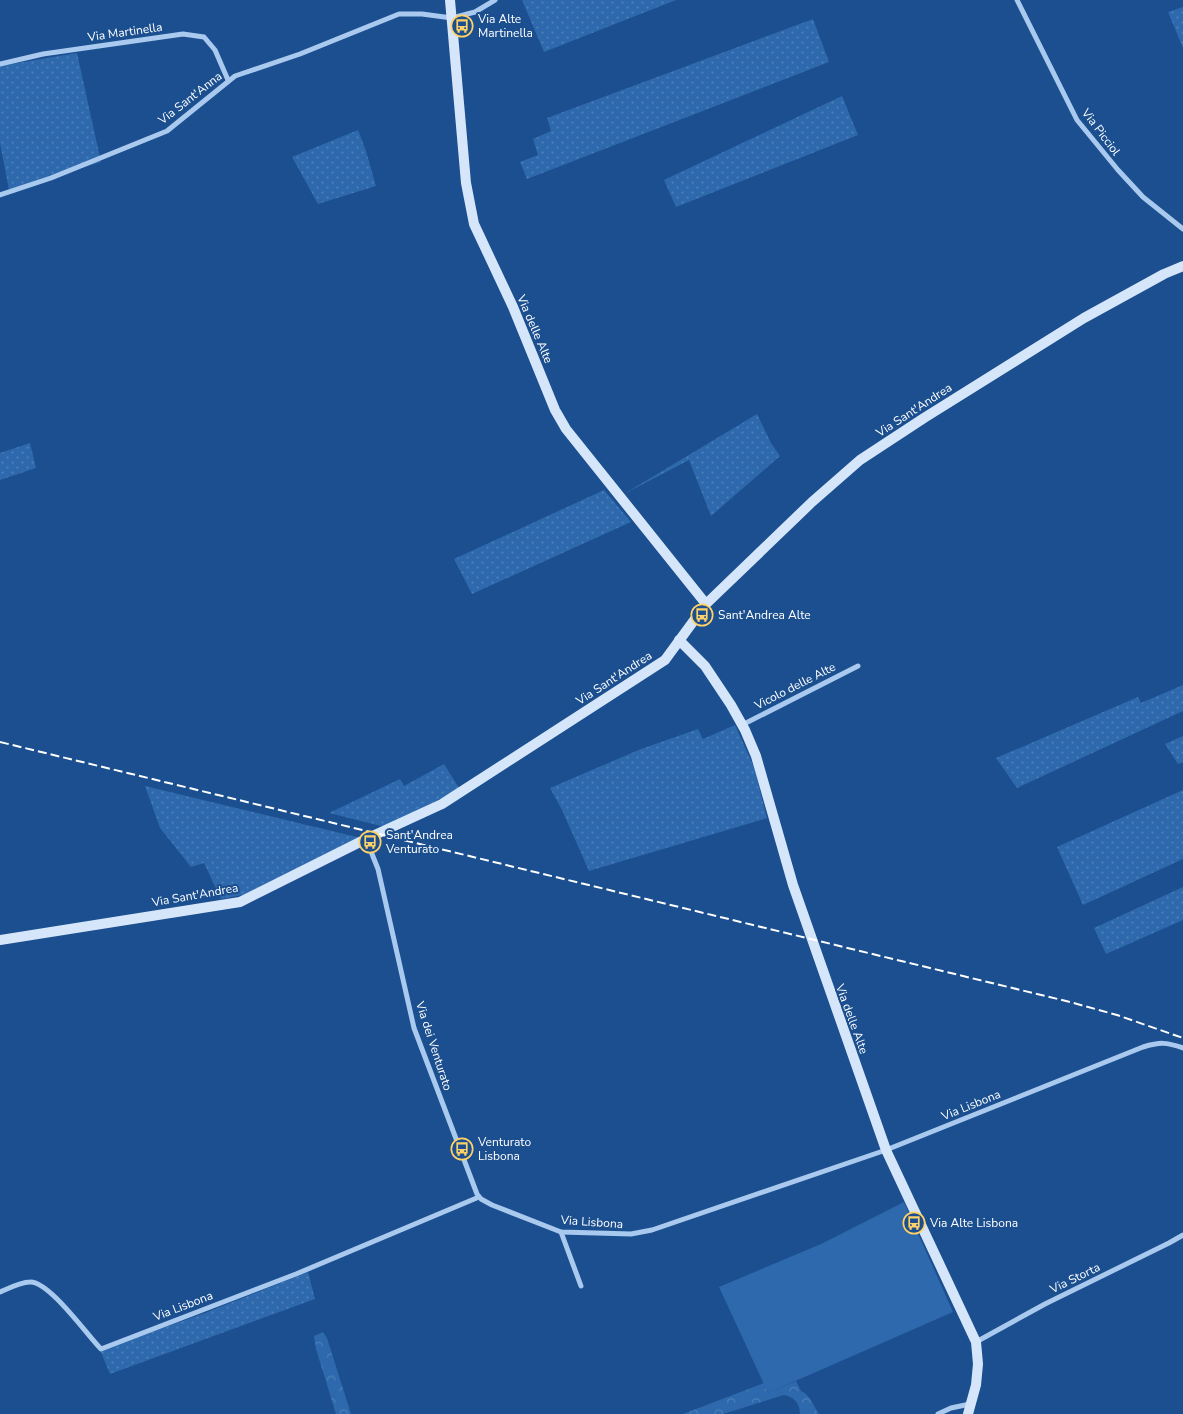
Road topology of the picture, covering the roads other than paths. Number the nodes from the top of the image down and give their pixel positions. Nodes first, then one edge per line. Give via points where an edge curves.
1 (450, 0) edge
2 (495, 0) edge
3 (1017, 0) edge
4 (452, 18) junction
5 (0, 64) edge
6 (228, 80) junction
7 (0, 195) edge
8 (1183, 229) edge
9 (1183, 266) edge
10 (706, 604) junction
11 (679, 640) junction
12 (858, 666) dead end
13 (742, 725) junction
14 (366, 839) junction
15 (0, 940) edge
16 (1183, 1048) edge
17 (886, 1150) junction
18 (479, 1197) junction
19 (561, 1232) junction
20 (1183, 1235) edge
21 (581, 1286) dead end
22 (0, 1292) edge
23 (976, 1342) junction
24 (969, 1409) edge
25 (938, 1414) edge

1 - 4 street, Via delle Alte
2 - 4 street via 475,12
3 - 8 street, Via Picciol via 1077,120 1143,197
4 - 6 street, Via Sant'Anna via 399,14
4 - 10 street, Via delle Alte via 466,183 474,224 566,429
5 - 6 street, Via Martinella via 43,54 183,34 204,37 215,50
6 - 7 street, Via Sant'Anna via 218,92 167,131
9 - 10 street, Via Sant'Andrea via 1084,318 860,460
10 - 11 street, Via Sant'Andrea
11 - 13 street, Via delle Alte via 705,666
11 - 14 street, Via Sant'Andrea via 664,660 442,804
12 - 13 street, Vicolo delle Alte
13 - 17 street, Via delle Alte via 756,756 793,885
14 - 15 street, Via Sant'Andrea via 240,902
14 - 18 street, Via dei Venturato via 378,868 414,1028
16 - 17 street, Via Lisbona via 1158,1042 1143,1047
17 - 19 street, Via Lisbona via 652,1230 632,1234
17 - 23 street, Via delle Alte
18 - 19 street, Via Lisbona
18 - 22 street, Via Lisbona via 296,1274 101,1349 68,1310 38,1284 30,1282
19 - 21 street
20 - 23 street, Via Storta
23 - 24 street, Via delle Alte via 976,1385
24 - 25 street via 951,1408

